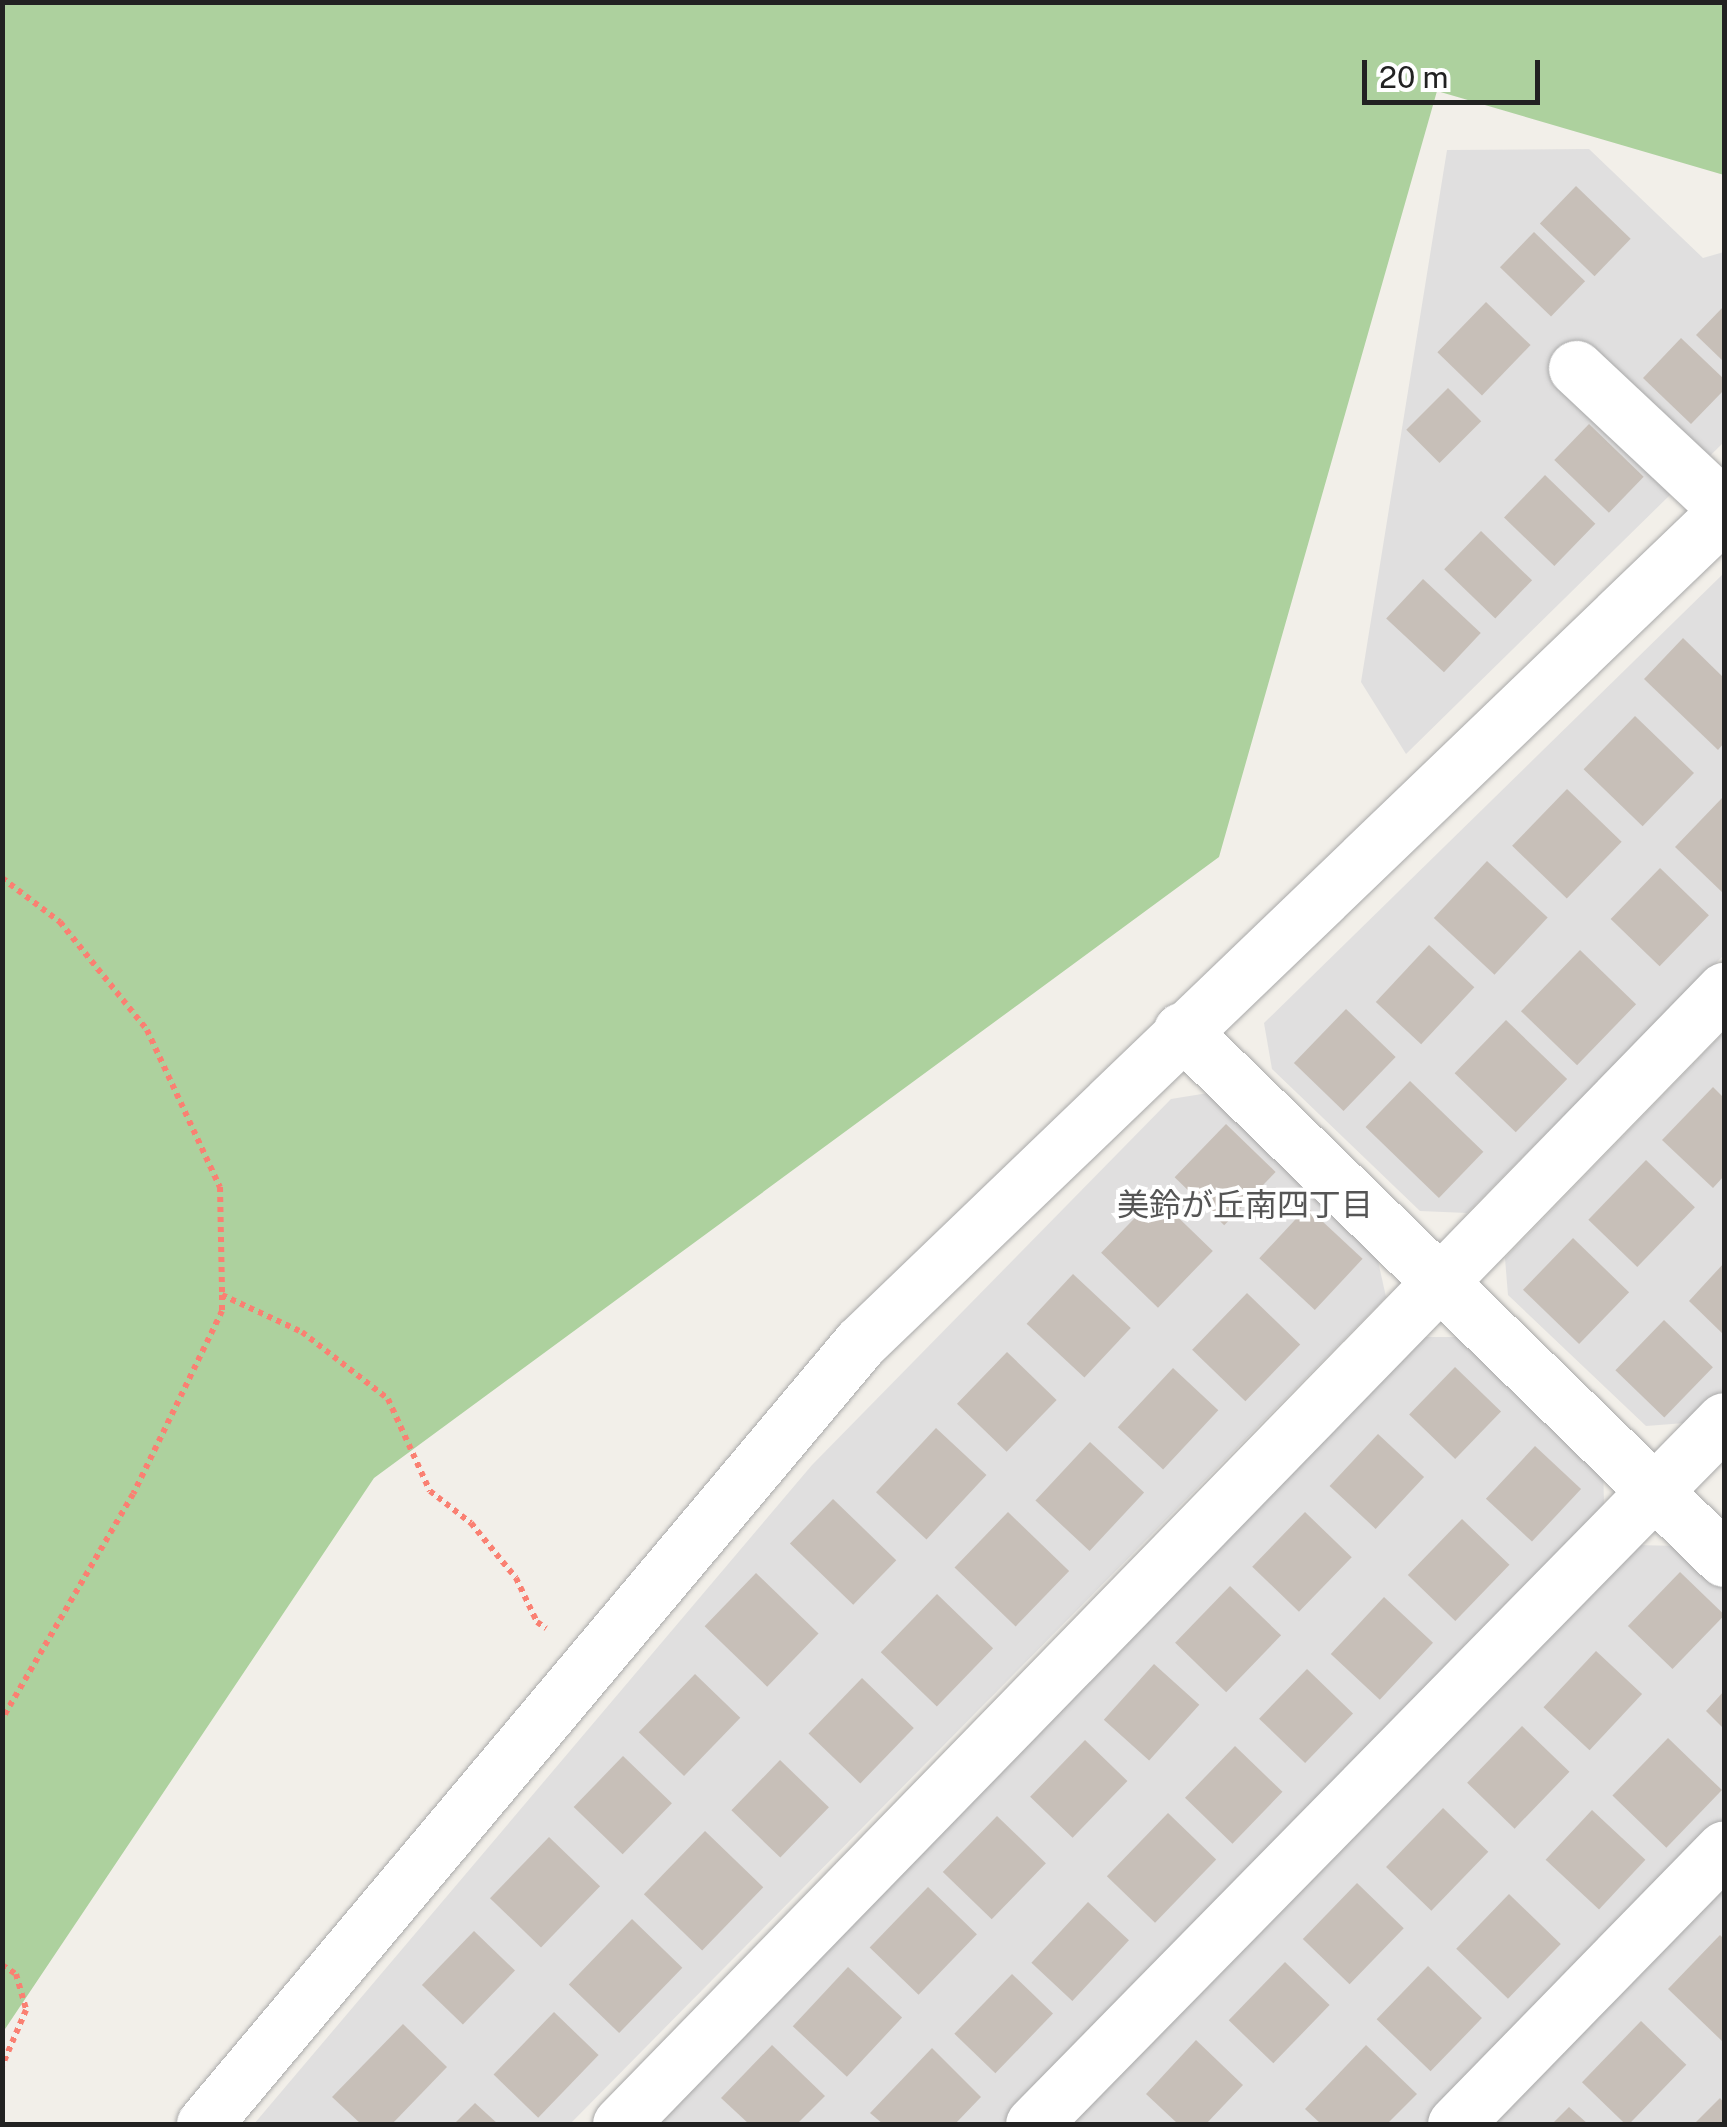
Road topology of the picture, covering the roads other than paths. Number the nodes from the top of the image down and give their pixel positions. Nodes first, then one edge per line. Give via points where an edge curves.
1 (1576, 368) dead end
2 (1724, 510) edge
3 (1724, 990) edge
4 (1181, 1030) junction
5 (1440, 1280) junction
6 (1724, 1420) edge
7 (1655, 1492) junction
8 (1724, 1558) edge
9 (1724, 1848) edge
10 (204, 2124) edge
11 (620, 2124) edge
12 (1033, 2124) edge
13 (1455, 2124) edge

1 - 2 street
2 - 4 street
3 - 5 street
4 - 5 street
4 - 10 street via 860,1343
5 - 7 street
5 - 11 street
6 - 7 street
7 - 8 street
7 - 12 street
9 - 13 street

